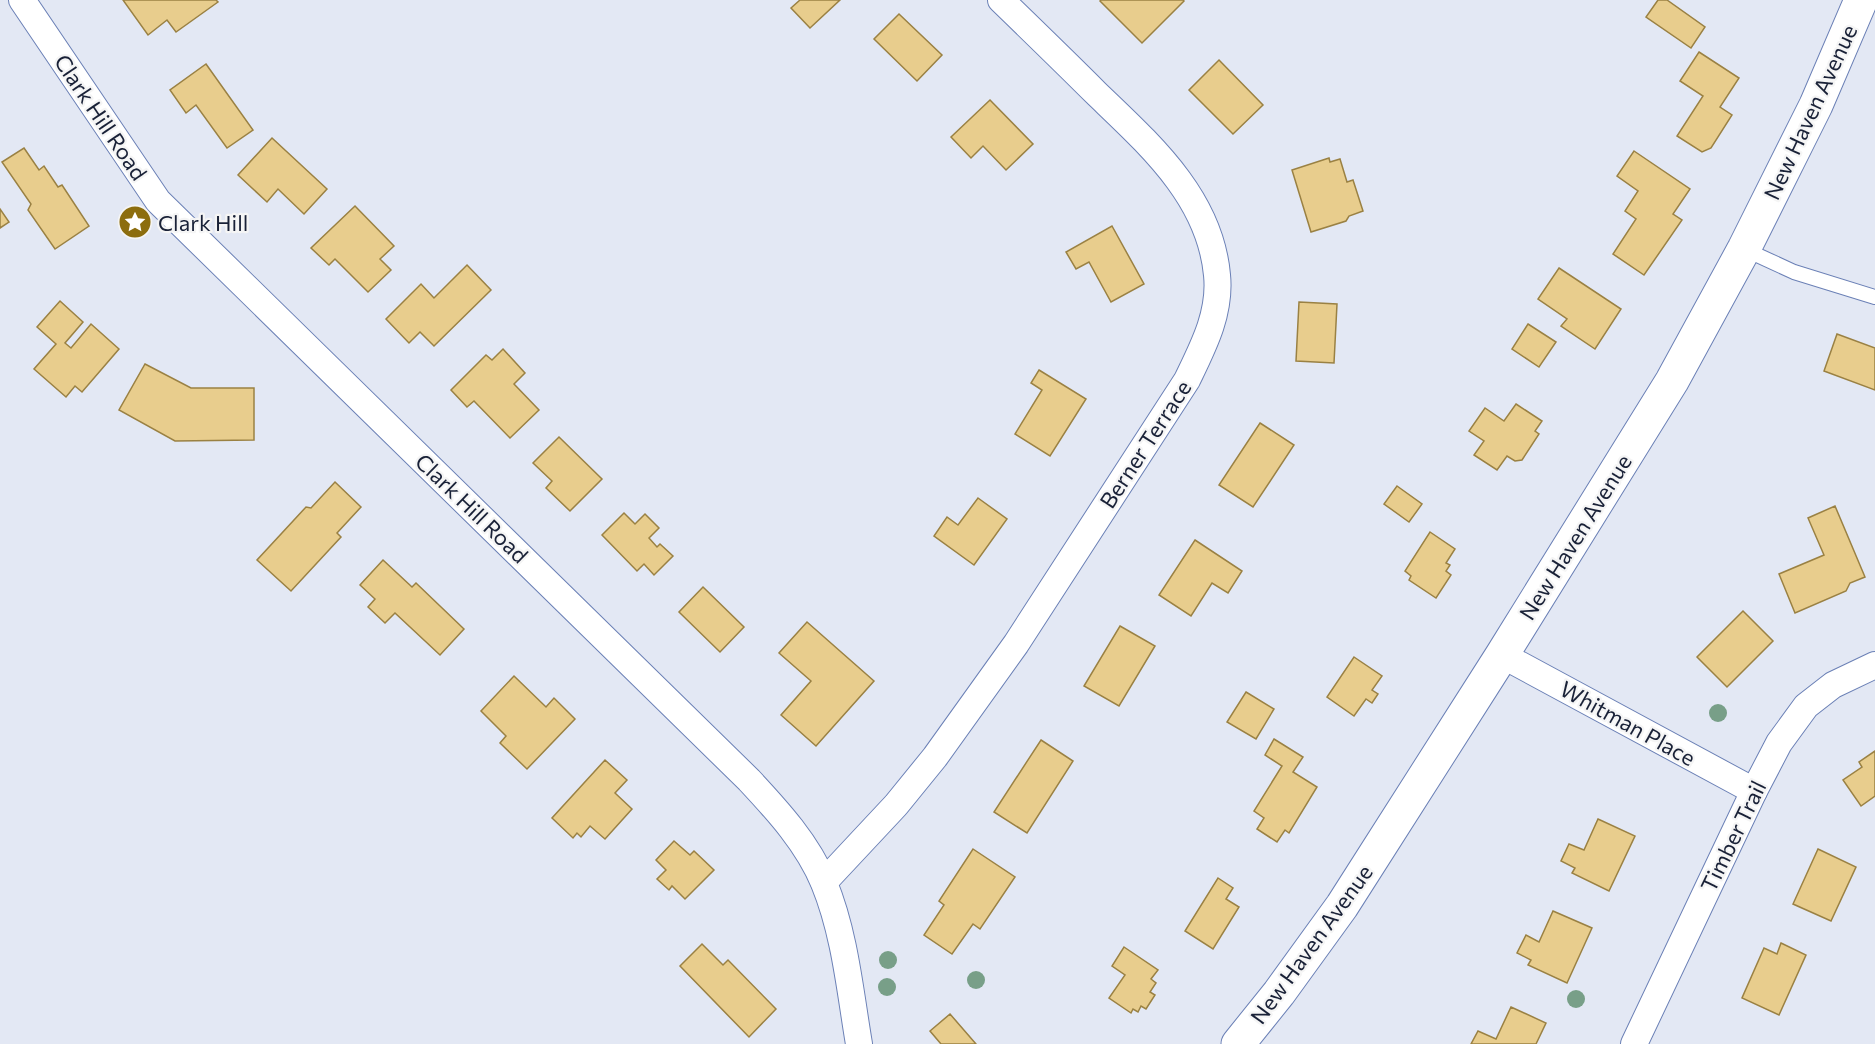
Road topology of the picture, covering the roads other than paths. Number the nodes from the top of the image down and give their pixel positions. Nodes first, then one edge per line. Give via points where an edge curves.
1 (22, 0) edge
2 (1001, 0) edge
3 (1861, 0) edge
4 (1744, 249) junction
5 (1875, 297) edge
6 (1502, 655) junction
7 (1875, 665) edge
8 (1754, 791) junction
9 (824, 882) junction
10 (859, 1044) edge
11 (1238, 1044) edge
12 (1634, 1044) edge

1 - 9 street, Clark Hill Road via 158,201 749,780 783,817
2 - 9 street, Berner Terrace via 1154,149 1178,178 1197,207 1212,242 1218,277 1215,310 1187,380 1016,644 935,757
3 - 4 main road, New Haven Avenue via 1816,105
4 - 5 lane via 1794,272
4 - 6 main road, New Haven Avenue via 1672,381
6 - 8 street, Whitman Place
6 - 11 main road, New Haven Avenue via 1342,906
7 - 8 street, Timber Trail via 1833,685 1806,706 1779,743
8 - 12 street, Timber Trail
9 - 10 street, Clark Hill Road via 840,940

